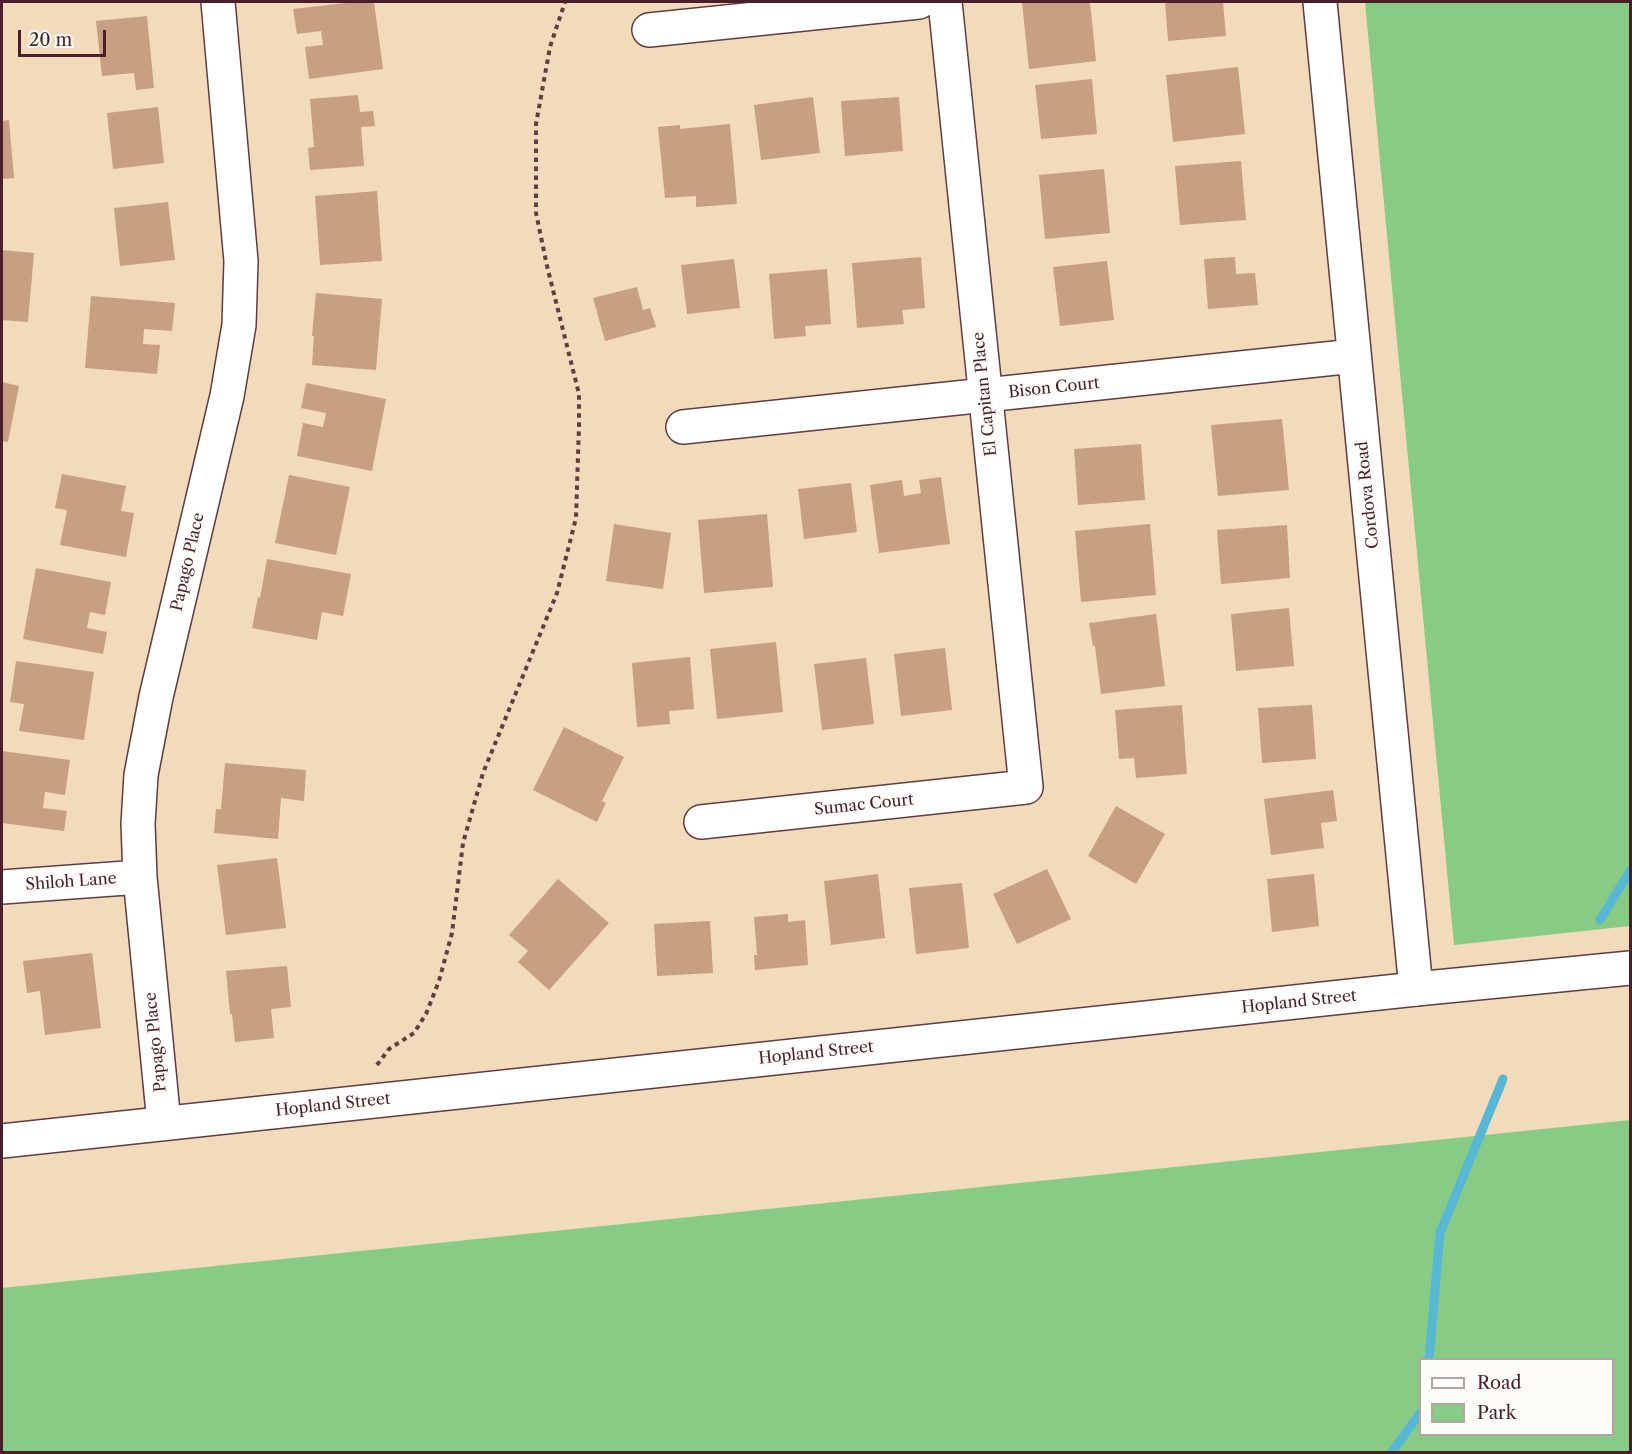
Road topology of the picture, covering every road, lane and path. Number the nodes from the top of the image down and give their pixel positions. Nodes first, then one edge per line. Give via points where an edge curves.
1 (218, 2) edge
2 (565, 2) edge
3 (919, 2) edge
4 (945, 2) edge
5 (1320, 2) edge
6 (649, 30) dead end
7 (1354, 356) junction
8 (985, 395) junction
9 (683, 427) dead end
10 (1026, 787) joint
11 (701, 822) dead end
12 (140, 878) junction
13 (2, 887) edge
14 (1630, 968) edge
15 (1416, 989) junction
16 (377, 1065) dead end
17 (164, 1123) junction
18 (2, 1141) edge

1 - 12 street, Papago Place via 241,261 239,325 227,396 141,775
2 - 16 path via 549,47 536,124 537,213 579,394 576,518 557,593 480,783 463,843 452,933 439,981 414,1033 389,1049
3 - 6 street
4 - 8 street, El Capitan Place
5 - 7 street, Cordova Road
7 - 8 street, Bison Court
7 - 15 street, Cordova Road
8 - 9 street, Bison Court
8 - 10 street, El Capitan Place
10 - 11 street, Sumac Court
12 - 13 street, Shiloh Lane
12 - 17 street, Papago Place
14 - 15 street, Hopland Street
15 - 17 street, Hopland Street
17 - 18 street, Hopland Street

